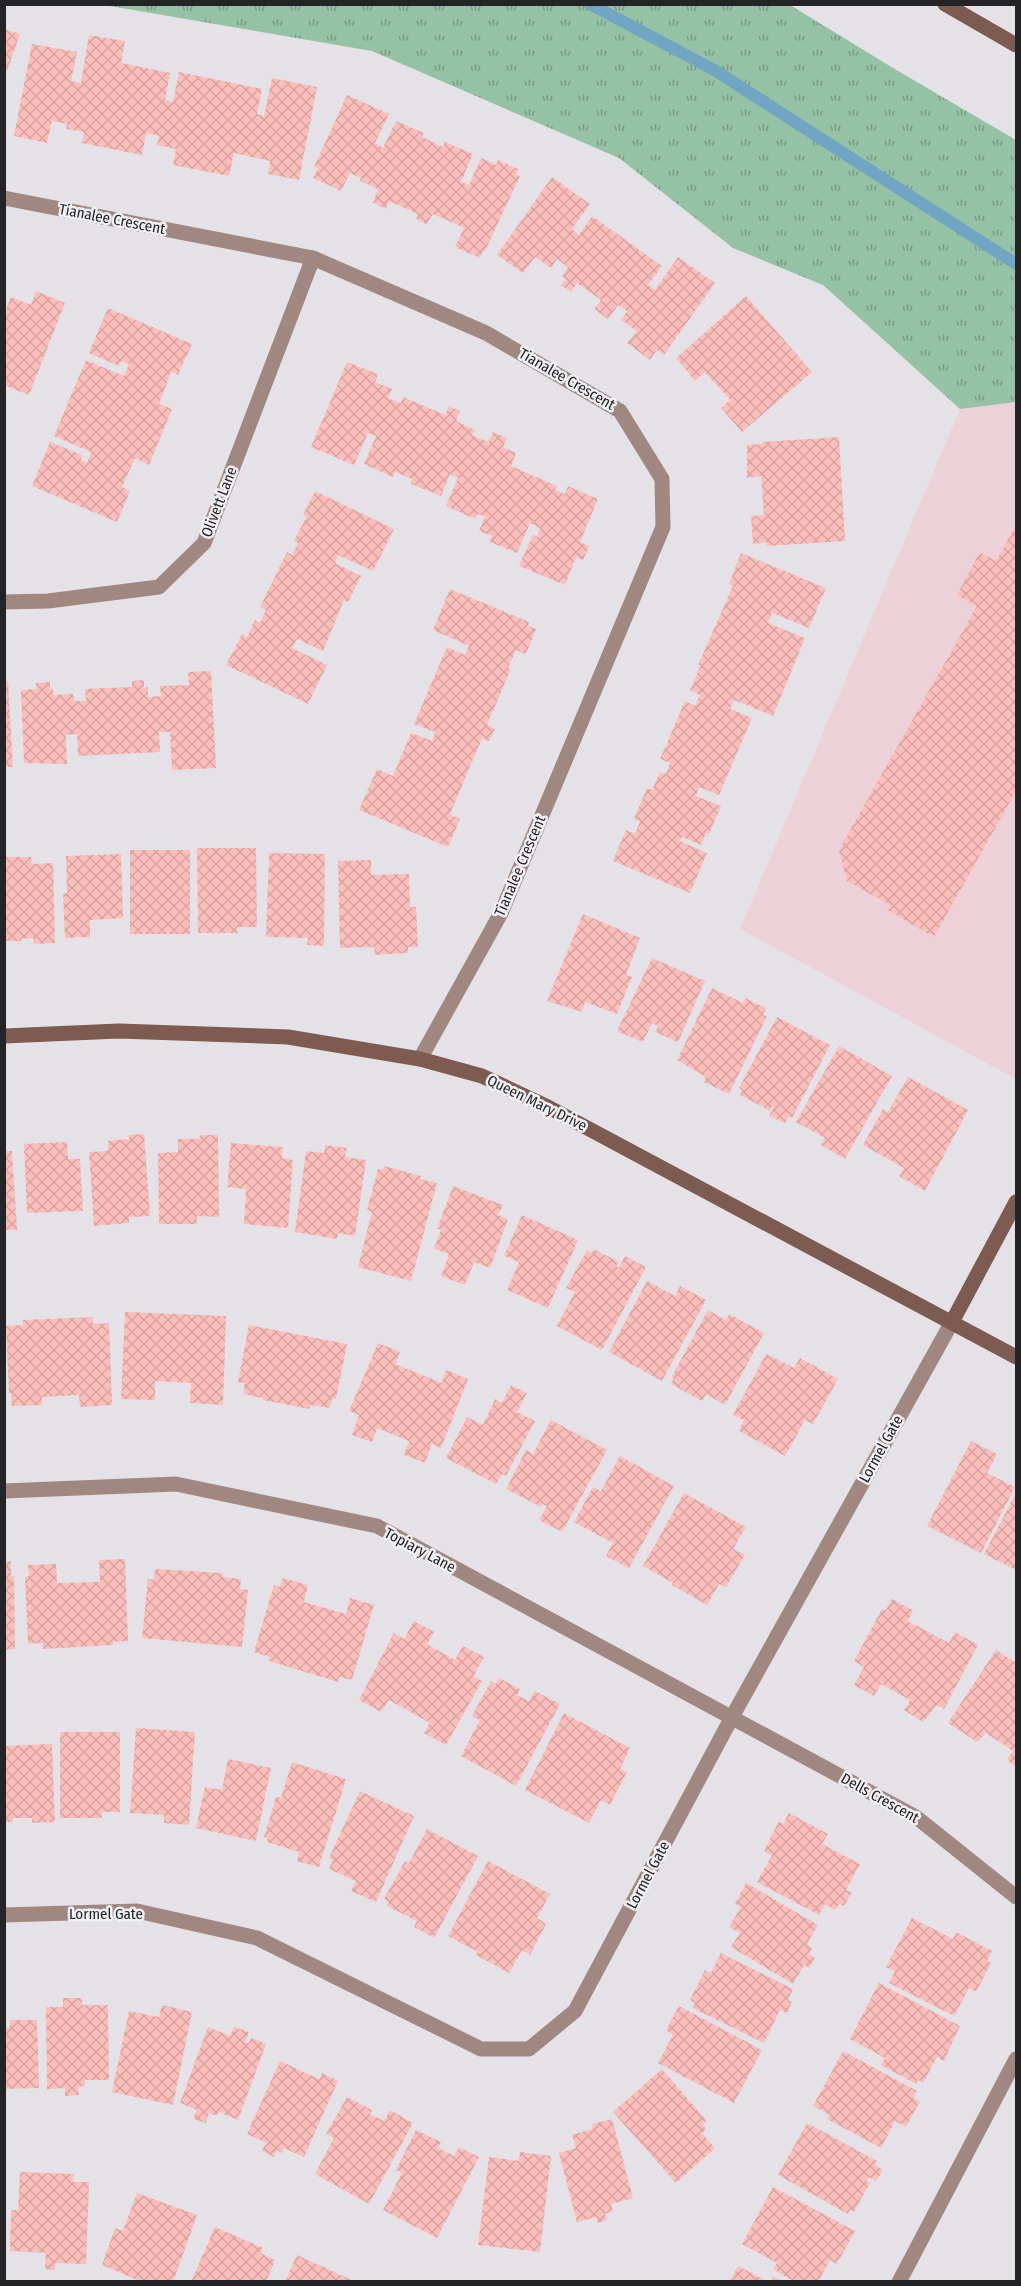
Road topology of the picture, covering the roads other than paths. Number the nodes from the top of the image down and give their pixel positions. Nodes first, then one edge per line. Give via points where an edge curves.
1 (945, 4) edge
2 (1017, 45) edge
3 (4, 198) edge
4 (313, 258) junction
5 (4, 602) edge
6 (4, 1036) edge
7 (420, 1059) junction
8 (1017, 1202) edge
9 (952, 1322) junction
10 (1017, 1357) edge
11 (4, 1491) edge
12 (732, 1717) junction
13 (1017, 1897) edge
14 (4, 1915) edge
15 (1017, 2059) edge
16 (899, 2282) edge

1 - 2 street
3 - 4 street, Tianalee Crescent
4 - 5 street, Olivett Lane via 204,543 159,587 48,601
4 - 7 street, Tianalee Crescent via 486,333 621,411 662,479 663,527 501,913
6 - 7 street, Queen Mary Drive via 118,1031 288,1037
7 - 9 street, Queen Mary Drive via 482,1076 548,1107
8 - 9 street, Lormel Gate
9 - 10 street, Queen Mary Drive
9 - 12 street, Lormel Gate
11 - 12 street, Topiary Lane via 176,1484 377,1526
12 - 13 street, Dells Crescent via 916,1817
12 - 14 street, Lormel Gate via 575,2011 529,2049 481,2049 257,1938 137,1911
15 - 16 street

